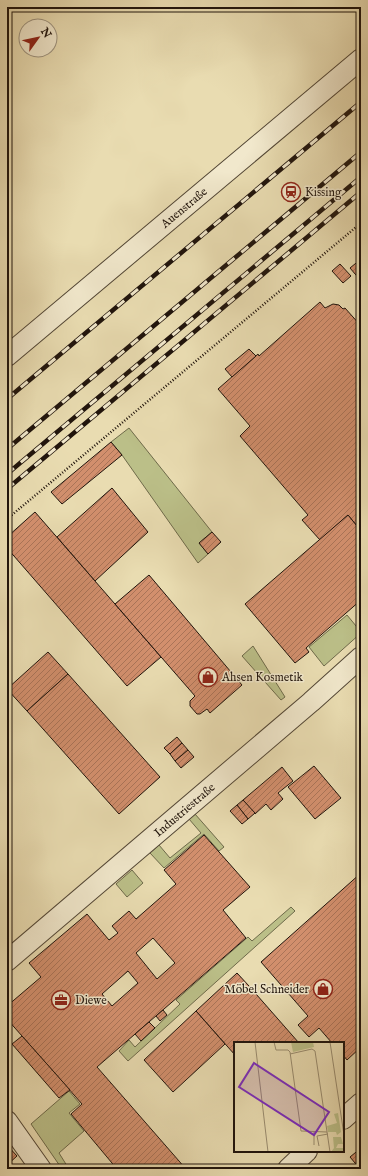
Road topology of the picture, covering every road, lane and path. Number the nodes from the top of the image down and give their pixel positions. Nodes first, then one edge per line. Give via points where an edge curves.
1 (361, 59) edge
2 (361, 223) edge
3 (7, 356) edge
4 (7, 519) edge
5 (361, 657) edge
6 (7, 961) edge
7 (361, 1103) edge
8 (344, 1118) edge
9 (7, 1121) edge
10 (306, 1152) edge
11 (36, 1167) edge
12 (288, 1169) edge

1 - 3 street, Auenstraße
2 - 4 path
5 - 6 street, Industriestraße
7 - 8 street
9 - 11 street
10 - 12 street

